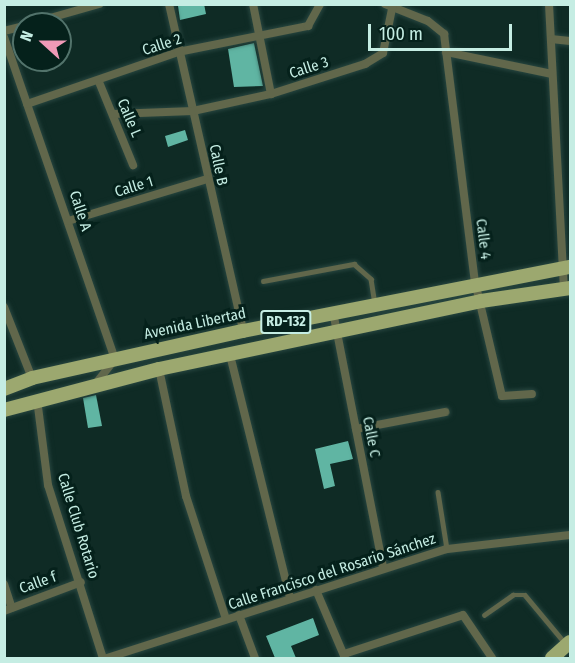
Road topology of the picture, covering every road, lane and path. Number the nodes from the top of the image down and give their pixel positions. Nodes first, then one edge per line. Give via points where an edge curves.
1 (99, 4) edge
2 (169, 4) edge
3 (253, 4) edge
4 (320, 4) edge
5 (549, 4) edge
6 (390, 5) edge
7 (71, 12) edge
8 (259, 34) junction
9 (4, 37) edge
10 (550, 39) junction
11 (570, 41) edge
12 (178, 52) junction
13 (446, 52) junction
14 (552, 74) junction
15 (99, 82) junction
16 (271, 94) junction
17 (27, 104) junction
18 (193, 111) junction
19 (113, 114) junction
20 (134, 165) dead end
21 (207, 179) junction
22 (68, 221) junction
23 (567, 267) edge
24 (263, 280) dead end
25 (475, 282) junction
26 (567, 288) edge
27 (481, 301) junction
28 (375, 303) junction
29 (4, 307) edge
30 (333, 312) junction
31 (243, 331) junction
32 (336, 333) junction
33 (230, 355) junction
34 (115, 359) junction
35 (159, 369) junction
36 (32, 378) junction
37 (92, 386) junction
38 (4, 389) edge
39 (532, 394) dead end
40 (37, 399) junction
41 (4, 410) edge
42 (446, 412) dead end
43 (356, 429) junction
44 (438, 492) dead end
45 (570, 536) edge
46 (447, 549) junction
47 (383, 568) junction
48 (81, 582) junction
49 (4, 584) edge
50 (316, 590) junction
51 (290, 598) junction
52 (8, 609) edge
53 (239, 615) junction
54 (484, 615) dead end
55 (226, 619) junction
56 (568, 644) edge
57 (345, 656) edge
58 (105, 658) edge
59 (255, 658) edge
60 (492, 658) edge
61 (552, 658) edge

1 - 7 street
2 - 12 street, Calle B
3 - 8 street
4 - 8 street, Calle 2 via 308,26
5 - 10 street
6 - 13 street via 438,26
6 - 16 street, Calle 3 via 383,53
8 - 12 street, Calle 2
8 - 16 street
9 - 17 street, Calle A
10 - 11 street
10 - 14 street
12 - 15 street, Calle 2
12 - 18 street, Calle B
13 - 14 street
13 - 25 street, Calle 4
14 - 23 street
15 - 17 street, Calle 2
15 - 19 street, Calle L
16 - 18 street, Calle 3
17 - 22 street, Calle A
18 - 19 street, Calle 3
18 - 21 street, Calle B
19 - 20 street, Calle L
21 - 22 street, Calle 1
21 - 31 street, Calle B
22 - 34 street, Calle A
23 - 25 main road, Avenida Libertad / RD-132
23 - 26 street
24 - 28 lane via 354,264 371,279
25 - 27 street, Calle 4
25 - 28 main road, Avenida Libertad / RD-132
26 - 27 main road, RD-132
27 - 32 main road, RD-132
27 - 39 street, Calle 4 via 502,396
28 - 30 main road, Avenida Libertad / RD-132
29 - 36 street
30 - 31 main road, Avenida Libertad / RD-132
30 - 32 street, Calle C
31 - 34 main road, Avenida Libertad / RD-132
32 - 33 main road, RD-132
32 - 43 street, Calle C
33 - 35 main road, RD-132
33 - 51 street
34 - 36 main road, Avenida Libertad / RD-132
34 - 37 street
35 - 37 main road, RD-132
35 - 55 street via 186,496
36 - 38 main road, Avenida Libertad / RD-132
37 - 40 main road, RD-132
40 - 41 main road, RD-132
40 - 48 street, Calle Club Rotario via 48,484
42 - 43 street
43 - 47 street, Calle C
44 - 46 lane
45 - 46 street, Calle Francisco del Rosario Sánchez
46 - 47 street, Calle Francisco del Rosario Sánchez
47 - 50 street, Calle Francisco del Rosario Sánchez
48 - 52 street, Calle f
48 - 58 street, Calle Club Rotario
49 - 52 street
50 - 51 street, Calle Francisco del Rosario Sánchez
50 - 57 street
51 - 53 street, Calle Francisco del Rosario Sánchez
53 - 55 street, Calle Francisco del Rosario Sánchez
53 - 59 street
54 - 56 lane via 513,595 525,595
55 - 58 street, Calle Francisco del Rosario Sánchez
56 - 61 main road
57 - 60 street via 463,615

